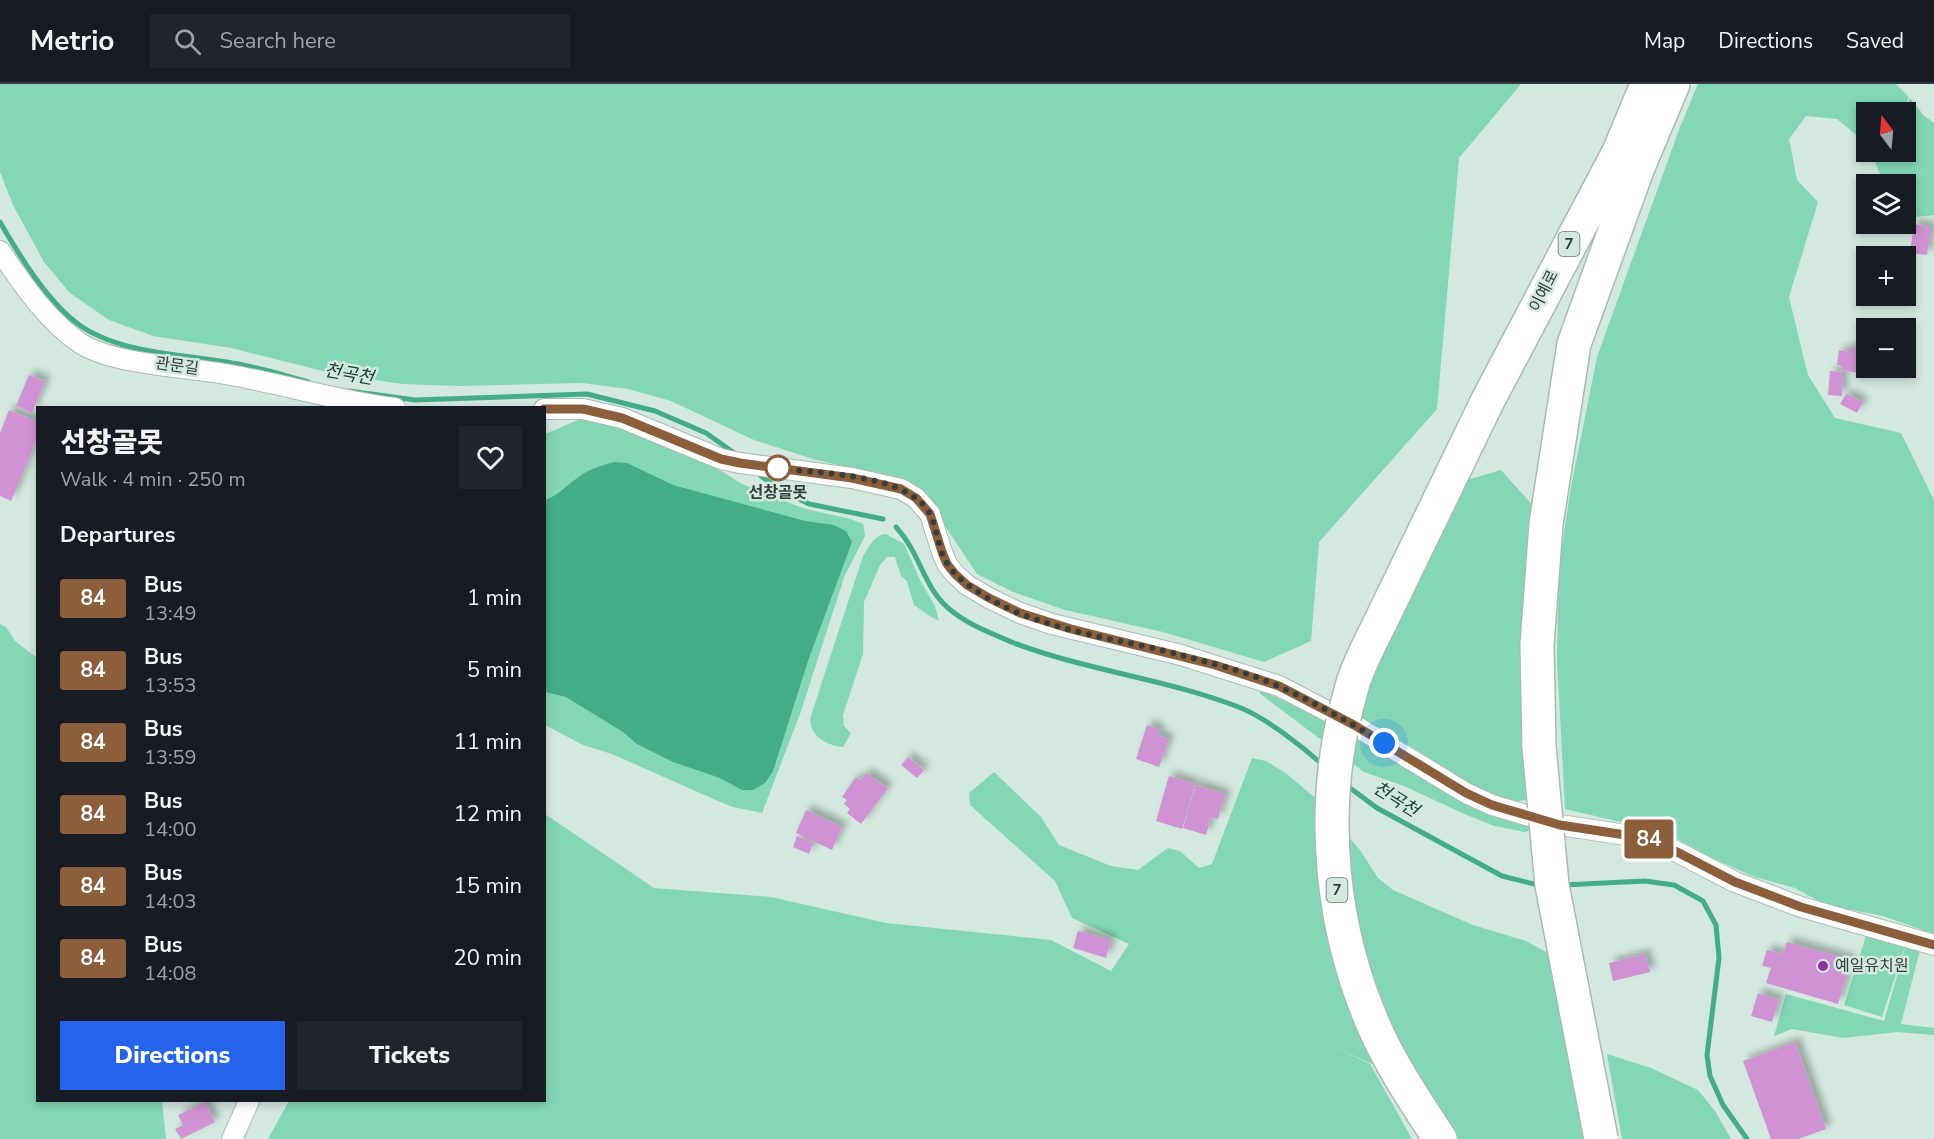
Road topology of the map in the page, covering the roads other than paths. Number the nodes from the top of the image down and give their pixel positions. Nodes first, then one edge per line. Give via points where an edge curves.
1 (1648, 84) edge
2 (1672, 84) edge
3 (0, 250) edge
4 (378, 406) edge
5 (565, 408) junction
6 (546, 409) edge
7 (546, 421) edge
8 (1934, 945) edge
9 (249, 1102) edge
10 (232, 1139) edge
11 (1440, 1139) edge
12 (1601, 1139) edge

1 - 11 highway, 이예로 / 7, bridge via 1619,152 1487,402 1355,675 1339,736 1332,792 1334,858 1351,964 1378,1034
2 - 12 highway, bridge via 1574,344 1546,524 1537,645 1539,747 1551,885
3 - 4 street, 관문길 via 56,322 94,351
5 - 6 street
5 - 7 street
5 - 8 street via 622,418 721,459 901,489 930,514 942,552 955,574 967,585 1020,613 1192,658 1279,686 1492,805 1560,825 1652,839 1735,882 1801,907
9 - 10 street

